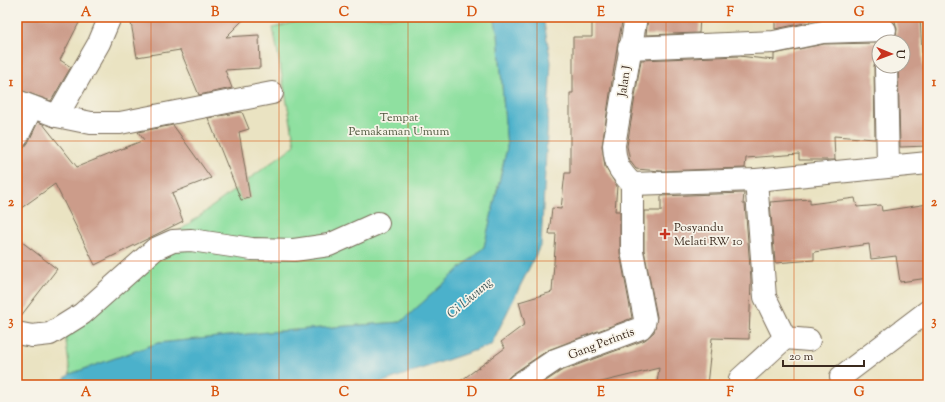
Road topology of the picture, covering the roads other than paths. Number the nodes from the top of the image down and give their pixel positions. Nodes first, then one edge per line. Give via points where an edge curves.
1 (110, 17) edge
2 (636, 17) edge
3 (885, 30) edge
4 (629, 48) junction
5 (886, 74) edge
6 (272, 93) dead end
7 (24, 104) edge
8 (57, 116) junction
9 (17, 137) edge
10 (928, 163) edge
11 (888, 166) junction
12 (749, 180) junction
13 (632, 184) junction
14 (378, 223) dead end
15 (754, 303) dead end
16 (928, 311) edge
17 (17, 332) edge
18 (785, 338) junction
19 (808, 340) dead end
20 (841, 377) dead end
21 (740, 379) dead end
22 (518, 385) edge

1 - 8 street via 99,43
2 - 4 street, Jalan J
3 - 4 street via 823,32 774,42
4 - 13 street, Jalan J via 614,157 618,169
5 - 11 street
6 - 8 street via 120,123 92,124
7 - 8 street
7 - 9 street
10 - 11 street
11 - 12 street
12 - 13 street
12 - 15 street
12 - 18 street via 765,297
13 - 22 street, Gang Perintis via 632,251 644,324 640,328 555,360
14 - 17 street via 329,245 294,250 252,249 191,240 173,241 155,249 82,314 50,334 32,336
16 - 20 street
18 - 19 street
18 - 21 street

